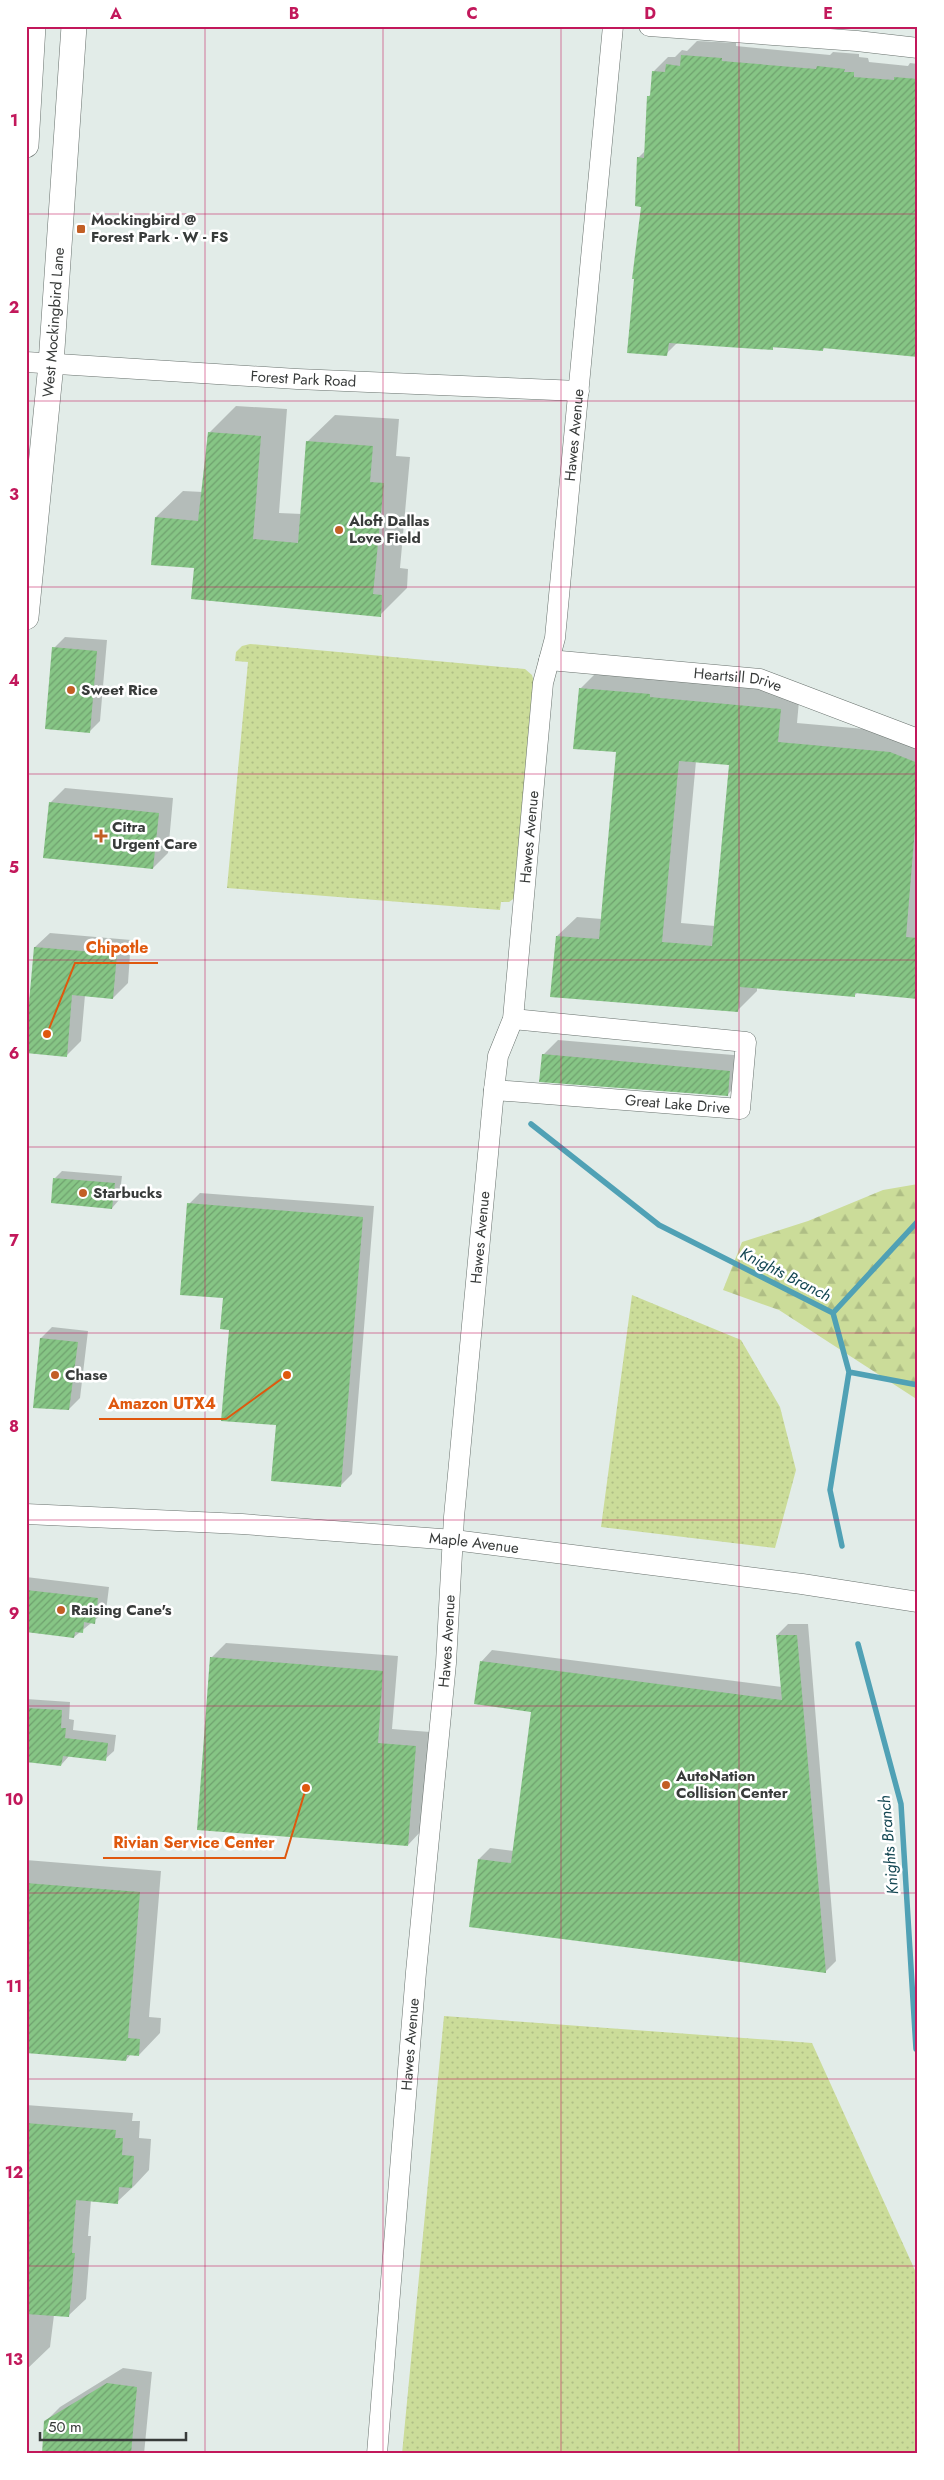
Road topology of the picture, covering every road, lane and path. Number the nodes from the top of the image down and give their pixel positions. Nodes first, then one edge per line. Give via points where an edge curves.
1 (33, 26) edge
2 (74, 26) edge
3 (613, 26) edge
4 (650, 26) edge
5 (918, 48) edge
6 (26, 145) edge
7 (26, 362) edge
8 (51, 364) junction
9 (579, 391) junction
10 (26, 617) edge
11 (549, 660) junction
12 (918, 739) edge
13 (513, 1019) junction
14 (494, 1090) junction
15 (26, 1514) edge
16 (454, 1540) junction
17 (918, 1602) edge
18 (377, 2454) edge

1 - 6 main road
2 - 8 main road, West Mockingbird Lane
3 - 9 street, Hawes Avenue
4 - 5 street via 857,40
7 - 8 street, Forest Park Road
8 - 9 street, Forest Park Road
8 - 10 main road, West Mockingbird Lane
9 - 11 street, Hawes Avenue via 555,638
11 - 12 street, Heartsill Drive via 760,679
11 - 13 street, Hawes Avenue via 543,683
13 - 14 street, Hawes Avenue via 498,1056
13 - 14 street, Great Lake Drive via 746,1042 740,1109
14 - 16 street, Hawes Avenue
15 - 16 street, Maple Avenue via 242,1524
16 - 17 street, Maple Avenue
16 - 18 street, Hawes Avenue

